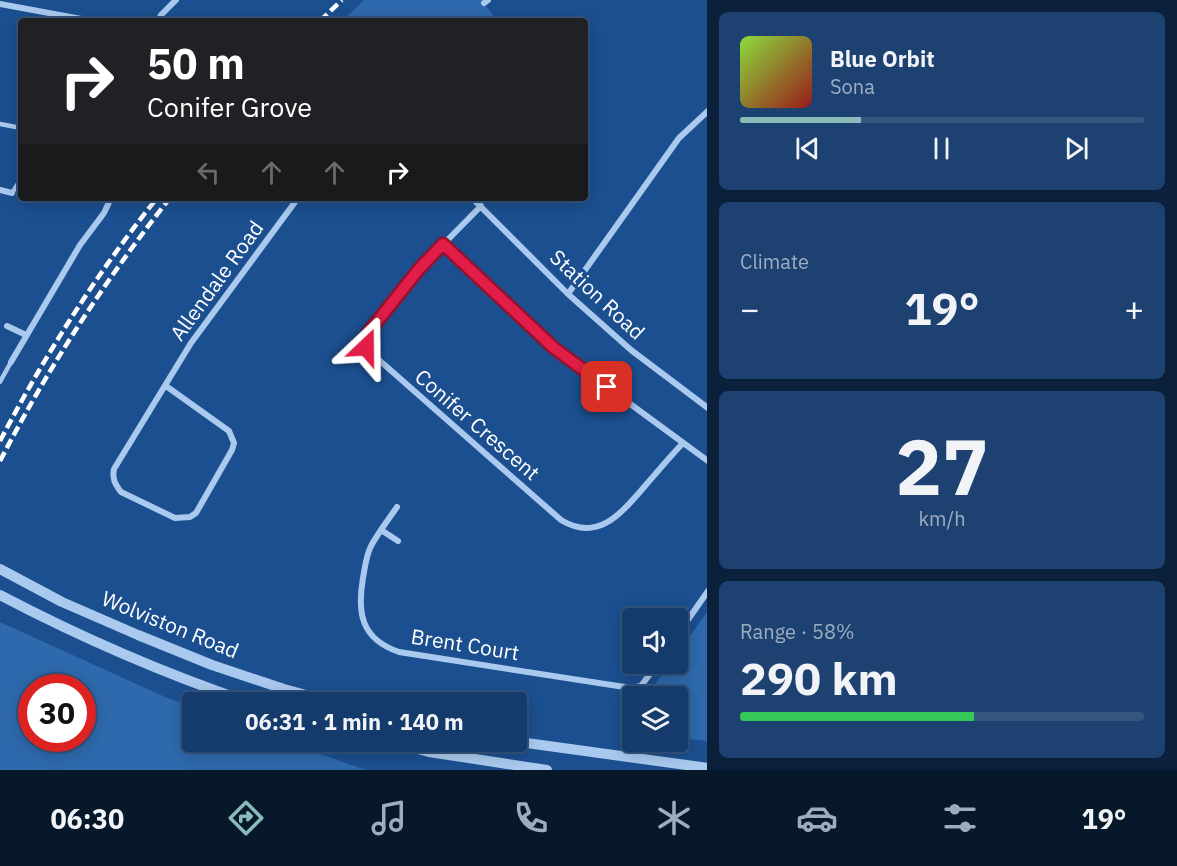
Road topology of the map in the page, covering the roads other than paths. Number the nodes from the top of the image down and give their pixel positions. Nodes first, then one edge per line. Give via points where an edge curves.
1 (176, 0) edge
2 (0, 4) edge
3 (76, 18) edge
4 (160, 18) edge
5 (707, 112) edge
6 (0, 124) edge
7 (18, 127) edge
8 (18, 184) edge
9 (0, 190) edge
10 (12, 193) joint
11 (110, 201) edge
12 (296, 201) edge
13 (475, 201) edge
14 (481, 206) junction
15 (443, 244) junction
16 (568, 294) junction
17 (7, 326) dead end
18 (26, 335) junction
19 (11, 362) joint
20 (0, 382) edge
21 (166, 386) junction
22 (707, 407) edge
23 (682, 444) junction
24 (707, 460) edge
25 (397, 507) dead end
26 (381, 531) junction
27 (398, 541) dead end
28 (0, 569) edge
29 (707, 592) edge
30 (0, 595) edge
31 (688, 620) edge
32 (650, 674) edge
33 (220, 692) edge
34 (295, 692) edge
35 (527, 743) edge
36 (429, 752) edge
37 (707, 768) edge
38 (547, 770) edge

1 - 4 street
2 - 3 street
5 - 16 street via 679,138
6 - 7 lane
8 - 10 lane
9 - 10 street
11 - 18 street
12 - 21 street, Allendale Road via 191,343
13 - 14 street, Station Road
14 - 15 street, Conifer Crescent
14 - 16 street, Station Road
15 - 23 street via 554,348
15 - 23 street, Conifer Crescent via 368,333 366,347 561,520 578,527 600,525 620,516
16 - 22 street, Station Road via 631,350
17 - 18 street
18 - 19 street
19 - 20 lane
21 - 21 street, Allendale Road via 112,476 121,492 183,519 196,513 234,442 229,431
23 - 24 street
25 - 26 street, Brent Court
26 - 27 street
26 - 32 street, Brent Court via 368,554 360,605 366,626 386,647 631,688 641,686
28 - 34 street, Wolviston Road via 62,602 138,635
29 - 31 street
30 - 33 street, Wolviston Road via 128,656
35 - 37 street
36 - 38 street

